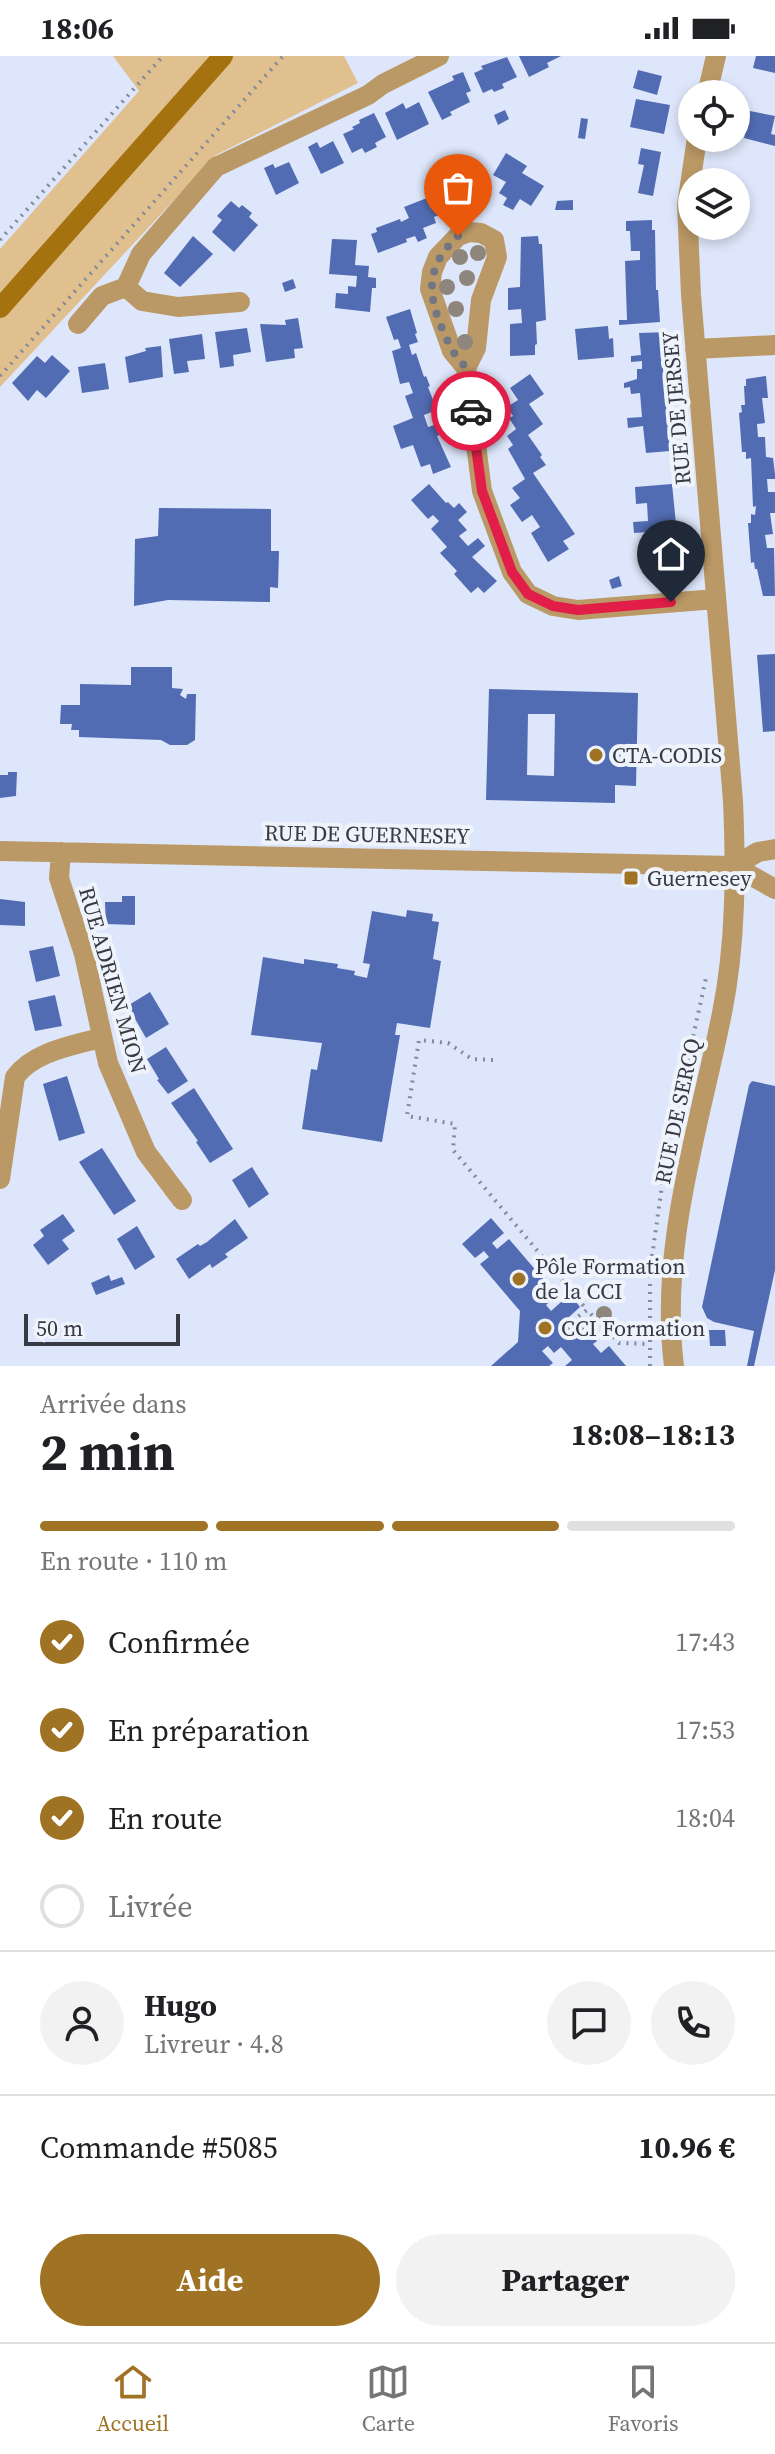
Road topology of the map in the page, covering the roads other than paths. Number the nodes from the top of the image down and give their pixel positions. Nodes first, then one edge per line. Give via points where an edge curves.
1 (223, 56) edge
2 (439, 56) edge
3 (716, 56) edge
4 (710, 80) edge
5 (695, 152) edge
6 (126, 287) junction
7 (240, 302) dead end
8 (0, 308) edge
9 (78, 324) dead end
10 (775, 345) edge
11 (695, 349) junction
12 (466, 368) junction
13 (716, 599) junction
14 (775, 849) edge
15 (0, 851) edge
16 (61, 852) junction
17 (734, 866) junction
18 (775, 889) edge
19 (100, 1038) junction
20 (0, 1179) edge
21 (182, 1200) dead end
22 (674, 1366) edge

1 - 8 main road
2 - 6 street via 216,167 141,254
3 - 4 street
5 - 11 street, RUE DE JERSEY via 687,205
6 - 7 street via 142,301 178,307
6 - 9 street via 102,296
10 - 11 street
11 - 13 street, RUE DE JERSEY
12 - 12 street via 452,351 430,289 438,257 469,232 494,240 497,257 481,300 476,348
12 - 13 street via 482,491 512,572 528,594 578,610
13 - 17 street, RUE DE JERSEY
14 - 17 street
15 - 16 street, RUE DE GUERNESEY
16 - 17 street, RUE DE GUERNESEY
16 - 19 street, RUE ADRIEN MION via 59,878 84,954
17 - 18 street
17 - 22 street, RUE DE SERCQ via 723,1010 675,1250
19 - 20 street via 37,1058 15,1077
19 - 21 street, RUE ADRIEN MION via 146,1152

